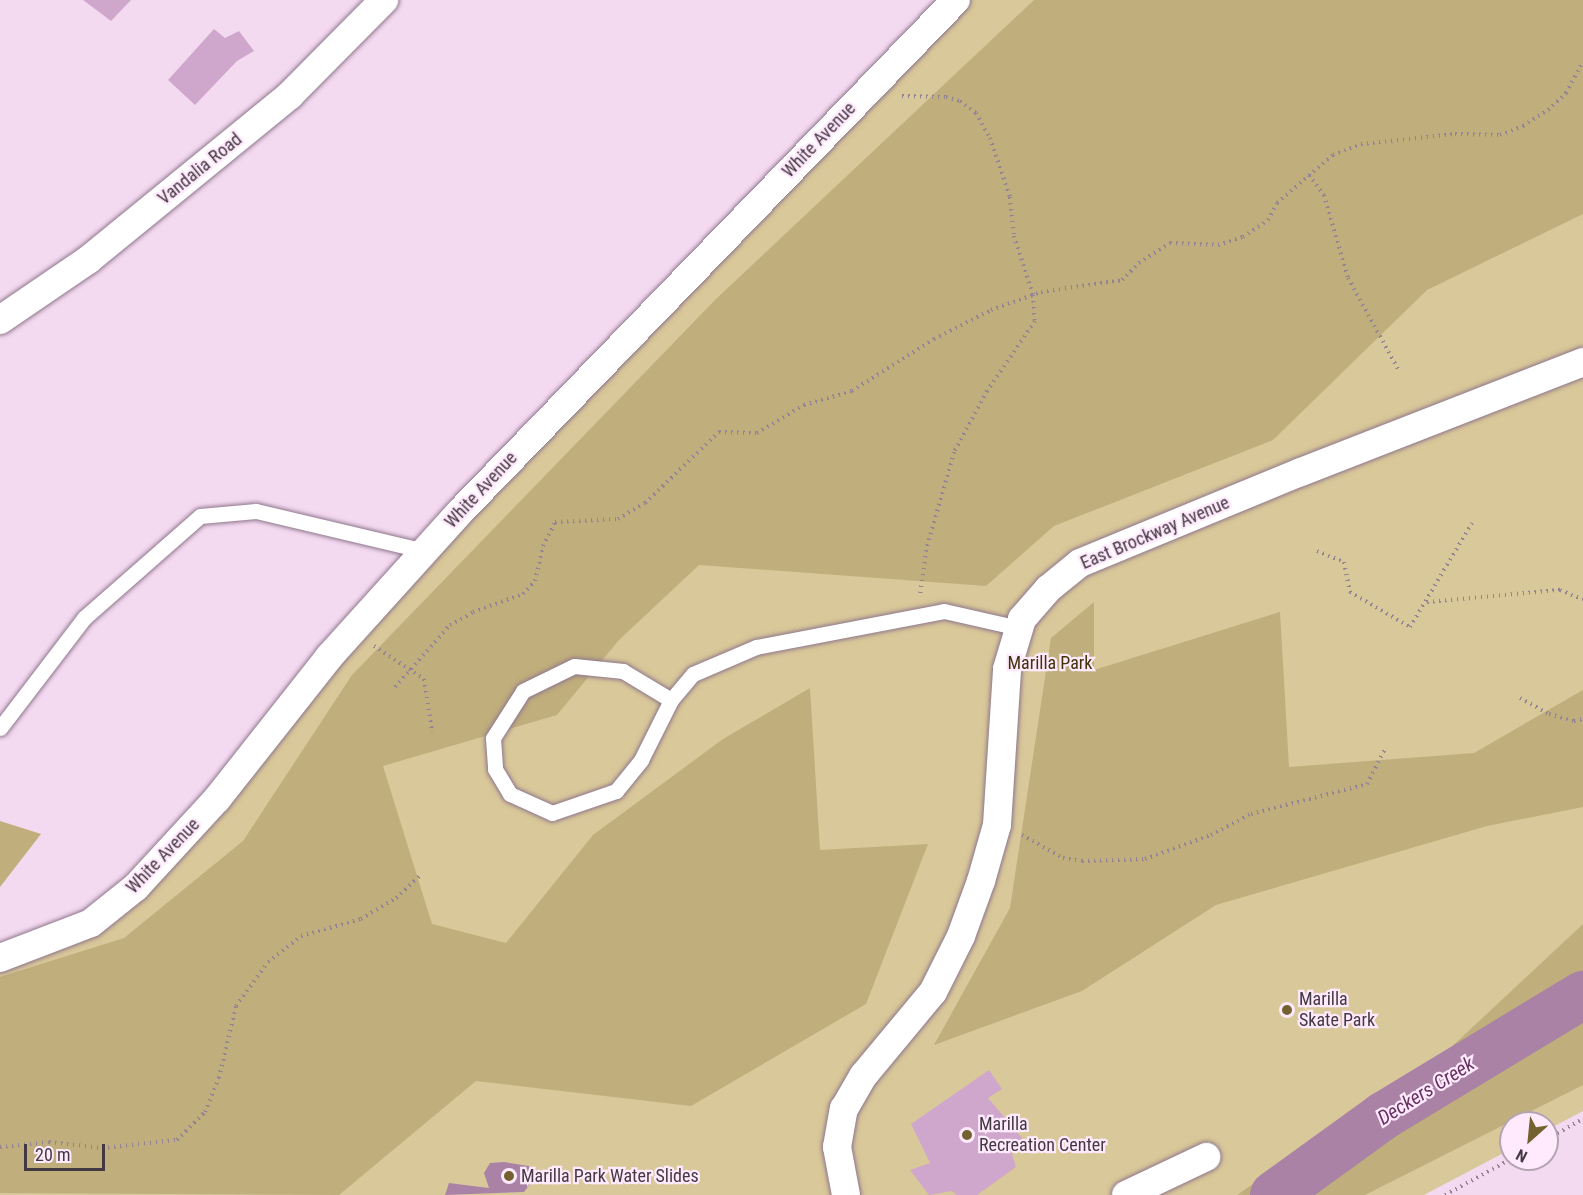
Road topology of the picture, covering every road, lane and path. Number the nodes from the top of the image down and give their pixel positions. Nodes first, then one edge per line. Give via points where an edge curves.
1 (384, 0) edge
2 (956, 0) edge
3 (1583, 61) edge
4 (856, 101) junction
5 (1309, 176) junction
6 (1033, 295) junction
7 (0, 320) edge
8 (1583, 362) edge
9 (1398, 369) dead end
10 (1472, 524) dead end
11 (425, 551) junction
12 (1317, 551) dead end
13 (1583, 600) edge
14 (1426, 602) junction
15 (920, 615) junction
16 (1019, 628) junction
17 (372, 644) dead end
18 (410, 668) junction
19 (394, 687) dead end
20 (1520, 698) dead end
21 (671, 700) junction
22 (1583, 719) edge
23 (0, 728) edge
24 (432, 732) dead end
25 (1385, 749) dead end
26 (999, 806) junction
27 (420, 876) dead end
28 (0, 958) edge
29 (1583, 1119) edge
30 (1559, 1132) edge
31 (0, 1147) edge
32 (1206, 1157) dead end
33 (1499, 1166) edge
34 (846, 1195) edge
35 (1126, 1195) edge
36 (1445, 1195) edge

1 - 7 street, Vandalia Road via 290,95 88,260
2 - 4 street, White Avenue
3 - 5 path via 1566,93 1548,111 1522,126 1500,135 1455,134 1361,144 1333,155
4 - 6 path via 896,96 946,97 960,100 976,112 990,138 1010,197 1021,265
4 - 11 street, White Avenue
5 - 6 path via 1277,203 1268,220 1243,237 1218,245 1170,243 1138,262 1122,280
5 - 9 path via 1324,195 1337,251 1348,278
6 - 15 path via 1035,321 987,391 954,452 926,550
6 - 18 path via 991,310 934,339 852,391 804,405 757,433 718,432 645,503 618,519 600,523 571,518 555,522 543,546 535,581 523,594 450,625
8 - 16 street, East Brockway Avenue via 1080,563 1048,589
10 - 14 path
11 - 23 lane via 256,511 201,516 84,618
11 - 28 street, White Avenue via 329,657 217,799 136,887 91,922
12 - 14 path via 1344,562 1350,592 1410,627
13 - 14 path via 1560,590
15 - 16 lane via 944,611
15 - 21 lane via 756,647 693,674
16 - 26 street, East Brockway Avenue via 1007,669
17 - 18 path
18 - 19 path
18 - 24 path via 424,679
20 - 22 path via 1549,714 1574,722
21 - 21 lane via 641,760 616,791 552,813 510,794 495,769 493,738 523,692 574,666 623,671
25 - 26 path via 1367,784 1251,814 1211,835 1145,859 1063,858 1025,839
26 - 34 street, East Brockway Avenue via 997,825 961,936 933,992 864,1075 844,1109 837,1147
27 - 31 path via 396,898 362,919 301,936 268,962 236,1006 219,1078 206,1112 177,1140 102,1148 49,1142
29 - 30 path
32 - 35 street
33 - 36 path

